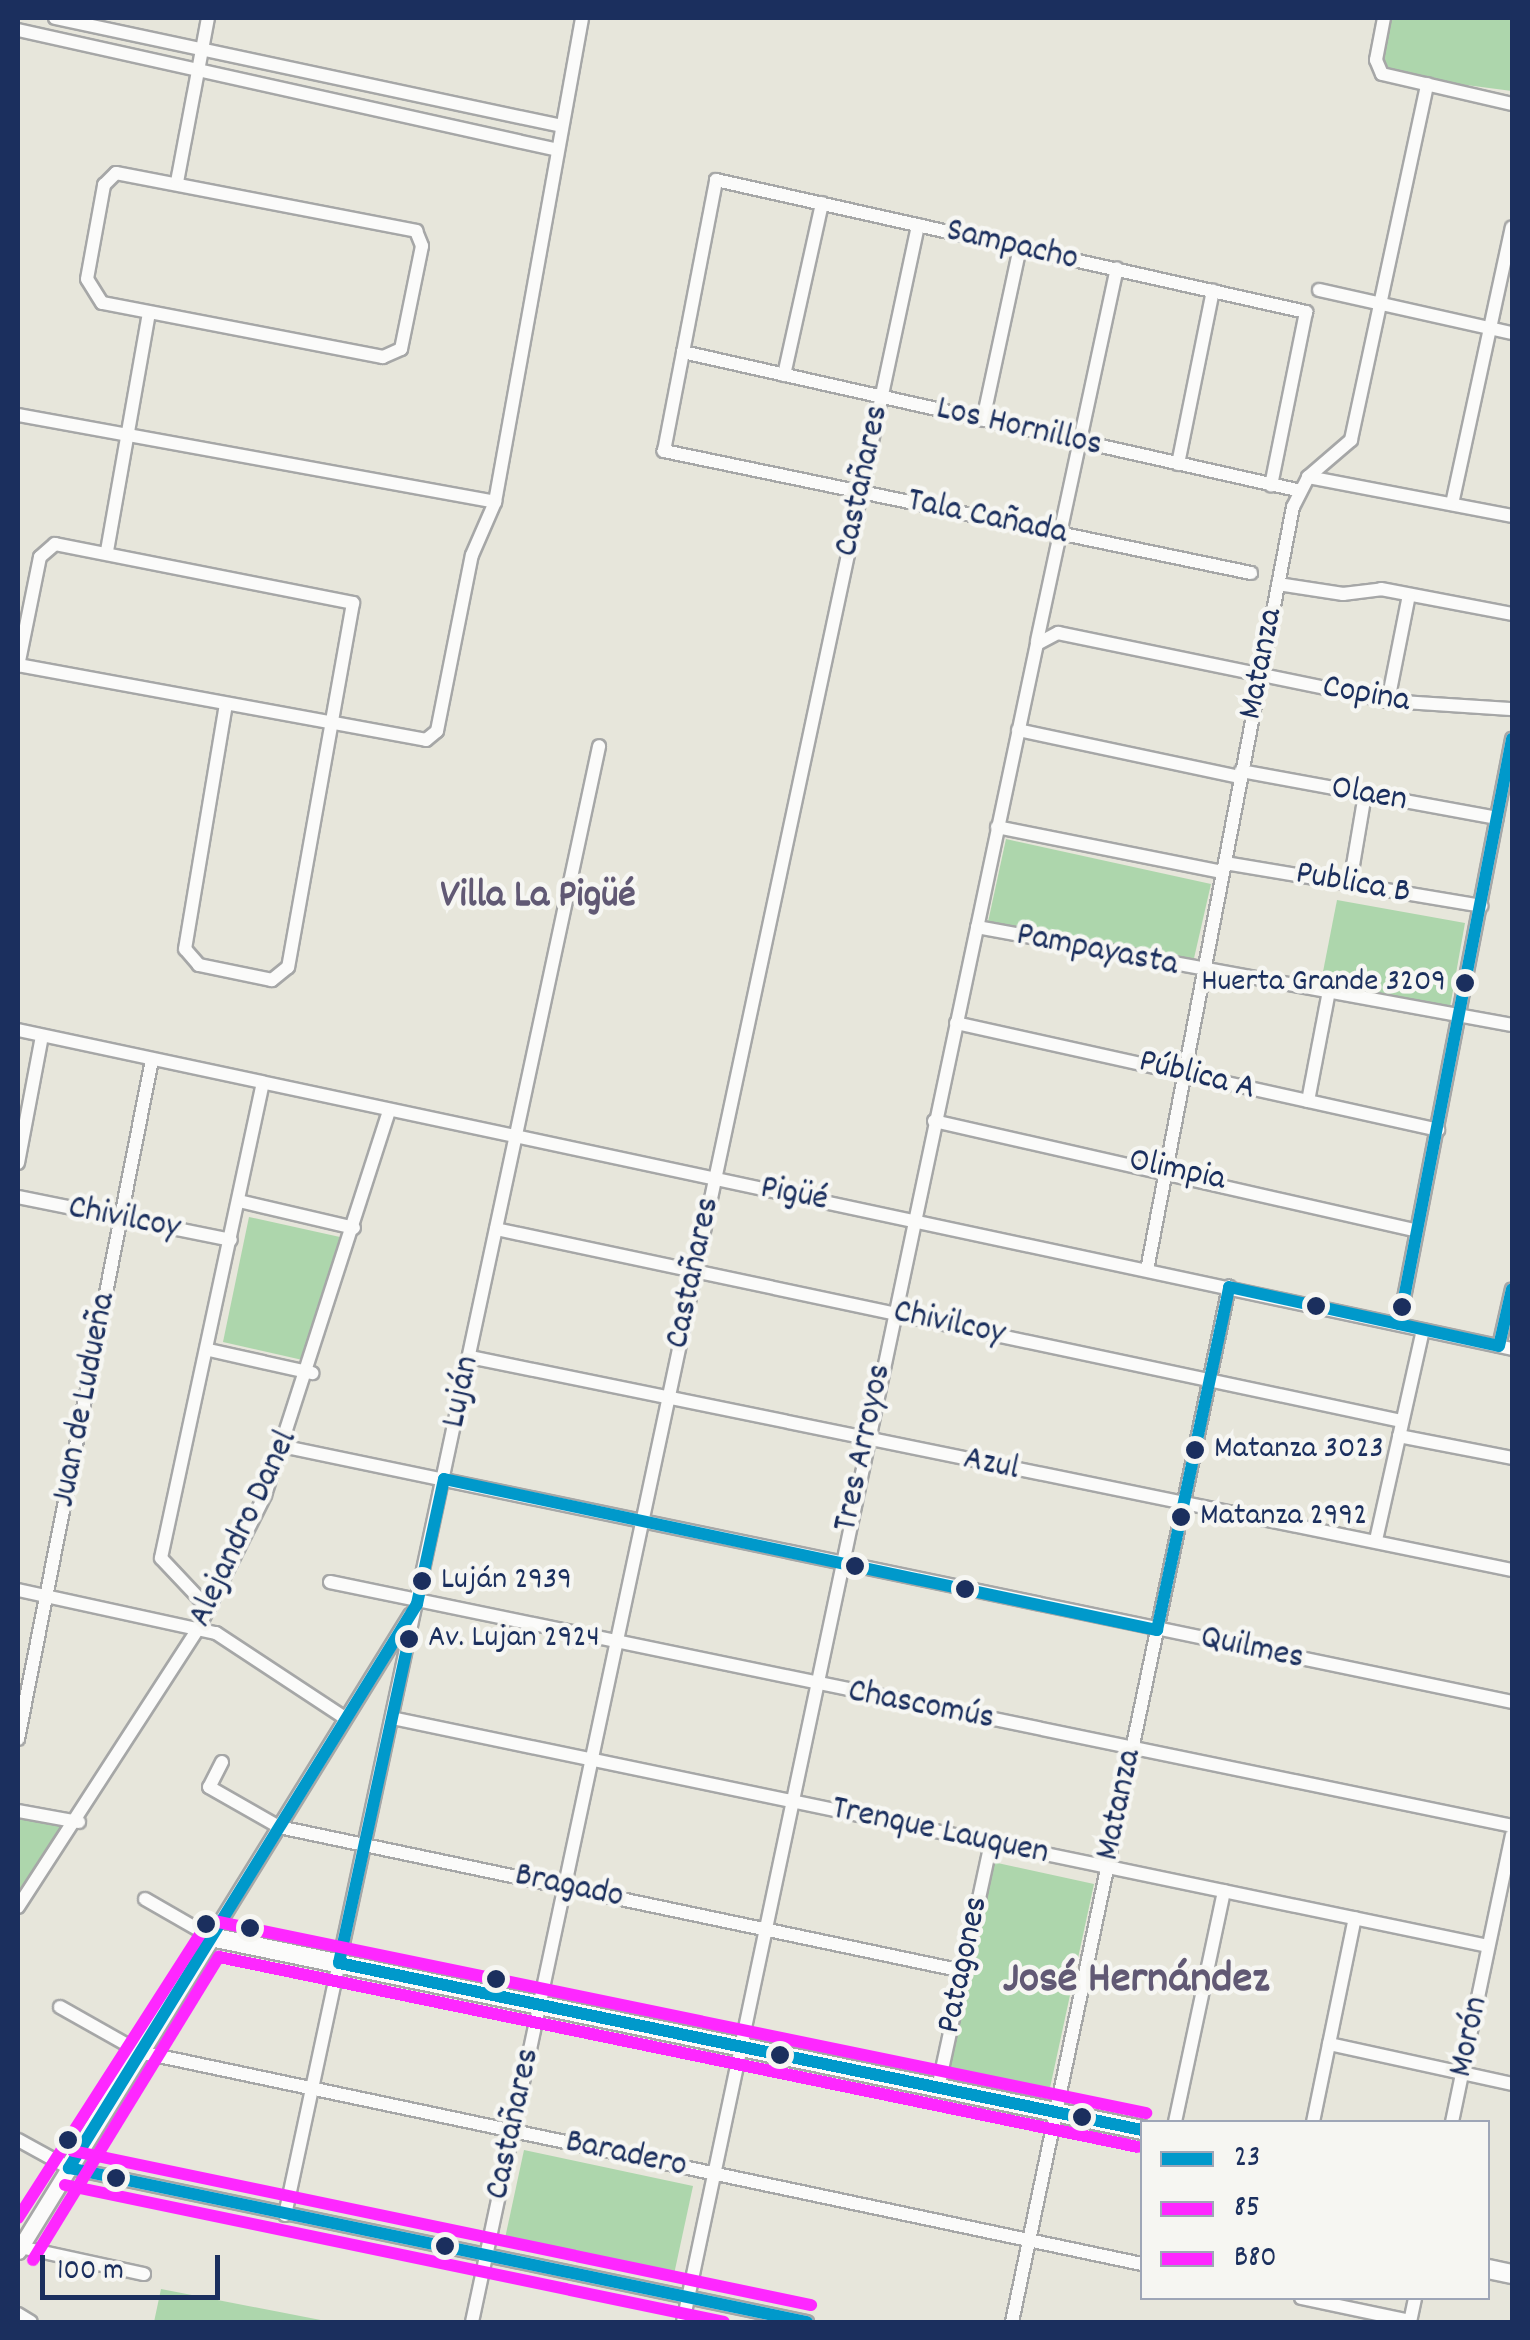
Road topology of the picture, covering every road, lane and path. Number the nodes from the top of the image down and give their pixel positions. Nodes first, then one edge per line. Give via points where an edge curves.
1 (55, 18) edge
2 (208, 18) edge
3 (582, 18) edge
4 (1384, 18) edge
5 (18, 30) edge
6 (202, 51) junction
7 (198, 69) junction
8 (1427, 84) junction
9 (1512, 104) edge
10 (562, 126) junction
11 (558, 150) junction
12 (176, 182) junction
13 (822, 203) junction
14 (918, 224) junction
15 (1512, 228) edge
16 (1020, 248) junction
17 (1117, 269) junction
18 (1320, 290) dead end
19 (1214, 291) junction
20 (1381, 304) junction
21 (149, 313) junction
22 (1491, 328) junction
23 (1512, 333) edge
24 (683, 352) junction
25 (784, 375) junction
26 (881, 397) junction
27 (18, 414) edge
28 (983, 420) junction
29 (128, 434) junction
30 (1080, 442) junction
31 (1178, 464) junction
32 (1308, 477) junction
33 (1272, 485) junction
34 (1297, 490) junction
35 (860, 492) junction
36 (494, 502) junction
37 (1452, 504) junction
38 (1512, 516) edge
39 (1060, 534) junction
40 (108, 551) junction
41 (1251, 574) dead end
42 (1278, 584) junction
43 (1409, 595) junction
44 (1512, 614) edge
45 (1040, 640) junction
46 (18, 665) edge
47 (1260, 676) junction
48 (1388, 700) junction
49 (226, 705) junction
50 (1512, 709) edge
51 (334, 726) junction
52 (1018, 730) junction
53 (1512, 739) edge
54 (599, 746) dead end
55 (1240, 774) junction
56 (1364, 794) junction
57 (1497, 818) junction
58 (997, 827) junction
59 (1224, 868) junction
60 (1350, 884) junction
61 (1482, 906) junction
62 (977, 927) junction
63 (1204, 972) junction
64 (1328, 996) junction
65 (1460, 1018) junction
66 (956, 1023) junction
67 (1512, 1026) edge
68 (18, 1030) edge
69 (42, 1036) junction
70 (152, 1060) junction
71 (1185, 1071) junction
72 (262, 1085) junction
73 (1308, 1102) junction
74 (388, 1114) junction
75 (934, 1121) junction
76 (1438, 1130) junction
77 (514, 1139) junction
78 (18, 1163) edge
79 (1166, 1169) junction
80 (714, 1179) junction
81 (18, 1197) edge
82 (239, 1201) junction
83 (120, 1218) junction
84 (912, 1218) junction
85 (354, 1228) junction
86 (496, 1228) junction
87 (1417, 1230) junction
88 (231, 1240) junction
89 (694, 1270) junction
90 (1147, 1270) junction
91 (1230, 1288) junction
92 (1512, 1289) edge
93 (892, 1312) junction
94 (1399, 1324) junction
95 (1423, 1330) junction
96 (1506, 1348) edge
97 (209, 1350) junction
98 (470, 1357) junction
99 (312, 1374) junction
100 (1210, 1379) junction
101 (667, 1398) junction
102 (1402, 1421) junction
103 (1399, 1436) junction
104 (866, 1439) junction
105 (286, 1448) junction
106 (1512, 1458) edge
107 (444, 1479) junction
108 (1184, 1504) junction
109 (641, 1522) junction
110 (1376, 1540) junction
111 (840, 1565) junction
112 (1512, 1570) edge
113 (330, 1582) dead end
114 (18, 1590) edge
115 (46, 1596) junction
116 (417, 1604) junction
117 (208, 1609) junction
118 (199, 1627) junction
119 (1157, 1630) junction
120 (615, 1645) junction
121 (814, 1685) junction
122 (1512, 1702) edge
123 (345, 1718) junction
124 (392, 1718) junction
125 (18, 1739) edge
126 (1132, 1748) junction
127 (591, 1759) junction
128 (222, 1762) dead end
129 (791, 1801) junction
130 (18, 1810) edge
131 (79, 1822) junction
132 (1512, 1826) edge
133 (279, 1827) junction
134 (1512, 1834) edge
135 (990, 1842) junction
136 (365, 1845) junction
137 (1107, 1867) junction
138 (564, 1886) junction
139 (1224, 1891) junction
140 (144, 1899) dead end
141 (18, 1907) edge
142 (1355, 1918) junction
143 (765, 1927) junction
144 (212, 1937) junction
145 (1488, 1946) junction
146 (339, 1964) junction
147 (963, 1971) junction
148 (539, 2005) junction
149 (60, 2007) dead end
150 (1329, 2044) junction
151 (740, 2047) junction
152 (140, 2052) junction
153 (1462, 2074) junction
154 (1512, 2084) edge
155 (312, 2088) junction
156 (938, 2088) junction
157 (1056, 2113) junction
158 (1175, 2120) edge
159 (1313, 2120) edge
160 (1452, 2120) edge
161 (1140, 2130) edge
162 (513, 2131) junction
163 (18, 2140) edge
164 (69, 2168) junction
165 (714, 2174) junction
166 (285, 2214) junction
167 (1029, 2240) junction
168 (19, 2249) edge
169 (486, 2256) junction
170 (1140, 2264) edge
171 (144, 2274) dead end
172 (688, 2298) junction
173 (1310, 2300) edge
174 (18, 2314) edge
175 (32, 2322) edge
176 (472, 2322) edge
177 (683, 2322) edge
178 (807, 2322) edge
179 (1012, 2322) edge
180 (1410, 2322) edge

1 - 6 street
2 - 6 street
3 - 10 street
4 - 8 street via 1376,60 1382,74
5 - 7 street
6 - 7 street
6 - 10 street
7 - 11 street
7 - 12 street
8 - 9 street
8 - 20 street, Matanza
10 - 11 street
11 - 36 street
12 - 21 street via 124,172 104,185 88,288 102,303
12 - 21 street via 416,230 422,246 403,344 383,357
13 - 14 street, Sampacho
13 - 24 street, Sampacho via 716,180
13 - 25 street
14 - 16 street, Sampacho
14 - 26 street, Castañares
15 - 22 street
16 - 17 street, Sampacho
16 - 28 street
17 - 19 street, Sampacho
17 - 30 street, Tres Arroyos
18 - 20 street
19 - 31 street
19 - 33 street, Sampacho via 1306,312
20 - 22 street
20 - 32 street, Matanza via 1351,440
21 - 29 street
22 - 23 street
22 - 37 street
24 - 25 street, Los Hornillos
24 - 35 street, Tala Cañada via 664,451
25 - 26 street, Los Hornillos
26 - 28 street, Los Hornillos
26 - 35 street, Castañares
27 - 29 street
28 - 30 street, Los Hornillos
29 - 36 street
29 - 40 street
30 - 31 street, Los Hornillos
30 - 39 street, Tres Arroyos
31 - 33 street, Los Hornillos
32 - 34 street, Matanza
32 - 37 street
33 - 34 street, Los Hornillos
34 - 42 street, Matanza
35 - 39 street, Tala Cañada
35 - 80 street, Castañares
36 - 51 street via 472,556 433,737
37 - 38 street
39 - 41 street, Tala Cañada
39 - 45 street, Tres Arroyos
40 - 46 street via 42,550
40 - 51 street via 353,603
42 - 43 street
42 - 47 street, Matanza
43 - 44 street
43 - 48 street
45 - 47 street, Copina
45 - 52 street, Tres Arroyos
46 - 49 street
47 - 48 street, Copina
47 - 55 street, Matanza
48 - 50 street, Copina
49 - 51 street
49 - 51 street via 185,949 198,965 272,980 288,967
52 - 55 street, Olaen
52 - 58 street, Tres Arroyos
53 - 57 street
54 - 77 street, Luján
55 - 56 street, Olaen
55 - 59 street, Matanza
56 - 57 street, Olaen
56 - 60 street
57 - 61 street
58 - 59 street, Publica B
58 - 62 street, Tres Arroyos
59 - 60 street, Publica B
59 - 63 street, Matanza
60 - 61 street, Publica B
61 - 65 street
62 - 63 street, Pampayasta
62 - 66 street, Tres Arroyos
63 - 64 street, Pampayasta
63 - 71 street, Matanza
64 - 65 street, Pampayasta
64 - 73 street
65 - 67 street, Pampayasta
65 - 76 street
66 - 71 street, Pública A
66 - 75 street, Tres Arroyos
68 - 69 street, Pigüé
69 - 70 street, Pigüé
69 - 78 street
70 - 72 street, Pigüé
70 - 83 street, Juan de Ludueña
71 - 73 street, Pública A
71 - 79 street, Matanza
72 - 74 street, Pigüé
72 - 82 street
73 - 76 street, Pública A
74 - 77 street, Pigüé
74 - 85 street, Alejandro Danel
75 - 79 street, Olimpia
75 - 84 street, Tres Arroyos
76 - 87 street
77 - 80 street, Pigüé
77 - 86 street, Luján
79 - 87 street, Olimpia
79 - 90 street, Matanza
80 - 84 street, Pigüé
80 - 89 street, Castañares
81 - 83 street, Chivilcoy
82 - 85 street
82 - 88 street
83 - 88 street, Chivilcoy
83 - 115 street, Juan de Ludueña
84 - 90 street, Pigüé
84 - 93 street, Tres Arroyos
85 - 99 street, Alejandro Danel
86 - 89 street, Chivilcoy
86 - 98 street, Luján
87 - 94 street
88 - 97 street
89 - 93 street, Chivilcoy
89 - 101 street, Castañares
90 - 91 street, Pigüé
91 - 94 street, Pigüé
91 - 100 street, Matanza
92 - 96 street
93 - 100 street, Chivilcoy
93 - 104 street, Tres Arroyos
94 - 95 street, Pigüé
95 - 96 street, Pigüé
95 - 102 street
97 - 99 street
97 - 117 street via 161,1558
98 - 101 street, Azul
98 - 107 street, Luján
99 - 105 street, Alejandro Danel
100 - 102 street, Chivilcoy
100 - 108 street, Matanza
101 - 104 street, Azul
101 - 109 street, Castañares
102 - 103 street
103 - 106 street
103 - 110 street
104 - 108 street, Azul
104 - 111 street, Tres Arroyos
105 - 107 street, Quilmes
105 - 117 street, Alejandro Danel
107 - 109 street, Quilmes
107 - 116 street, Luján
108 - 110 street, Azul
108 - 119 street, Matanza
109 - 111 street, Quilmes
109 - 120 street, Castañares
110 - 112 street, Azul
111 - 119 street, Quilmes
111 - 121 street, Tres Arroyos
113 - 116 street, Chascomús
114 - 115 street
115 - 118 street
115 - 125 street, Juan de Ludueña
116 - 120 street, Chascomús
116 - 123 street
116 - 124 street, Luján
117 - 118 street, Alejandro Danel
118 - 123 street
118 - 131 street, Alejandro Danel
119 - 122 street, Quilmes
119 - 126 street, Matanza
120 - 121 street, Chascomús
120 - 127 street, Castañares
121 - 126 street, Chascomús
121 - 129 street, Tres Arroyos
123 - 133 street
124 - 127 street, Trenque Lauquen
124 - 136 street, Luján
126 - 132 street, Chascomús
126 - 137 street, Matanza
127 - 129 street, Trenque Lauquen
127 - 138 street, Castañares
128 - 133 street, Bragado via 210,1787
129 - 135 street, Trenque Lauquen
129 - 143 street, Tres Arroyos
130 - 131 street
131 - 141 street, Alejandro Danel
133 - 136 street, Bragado
133 - 144 street
134 - 145 street, Morón
135 - 137 street, Trenque Lauquen
135 - 147 street, Patagones
136 - 138 street, Bragado
136 - 146 street, Luján
137 - 139 street, Trenque Lauquen
137 - 157 street, Matanza
138 - 143 street, Bragado
138 - 148 street, Castañares
139 - 142 street, Trenque Lauquen
139 - 158 street
140 - 144 street
142 - 145 street, Trenque Lauquen
142 - 150 street
143 - 147 street, Bragado
143 - 151 street, Tres Arroyos
144 - 146 main road
144 - 152 main road
145 - 153 street, Morón
146 - 148 main road
146 - 155 street, Luján
147 - 156 street, Patagones
148 - 151 main road
148 - 162 street, Castañares
149 - 152 street, Baradero
150 - 153 street
150 - 159 street
151 - 156 main road
151 - 165 street, Tres Arroyos
152 - 155 street, Baradero
152 - 164 main road
153 - 154 street
153 - 160 street, Morón
155 - 162 street, Baradero
155 - 166 street, Luján
156 - 157 main road
157 - 161 main road
157 - 167 street, Matanza
162 - 165 street, Baradero
162 - 169 street, Castañares
163 - 164 street
164 - 166 street
164 - 168 street
165 - 167 street, Baradero
165 - 172 street, Tres Arroyos
166 - 169 street
167 - 170 street, Baradero
167 - 179 street, Matanza
168 - 171 street
169 - 172 street
169 - 176 street, Castañares
172 - 177 street, Tres Arroyos
172 - 178 street
173 - 180 street
174 - 175 street

